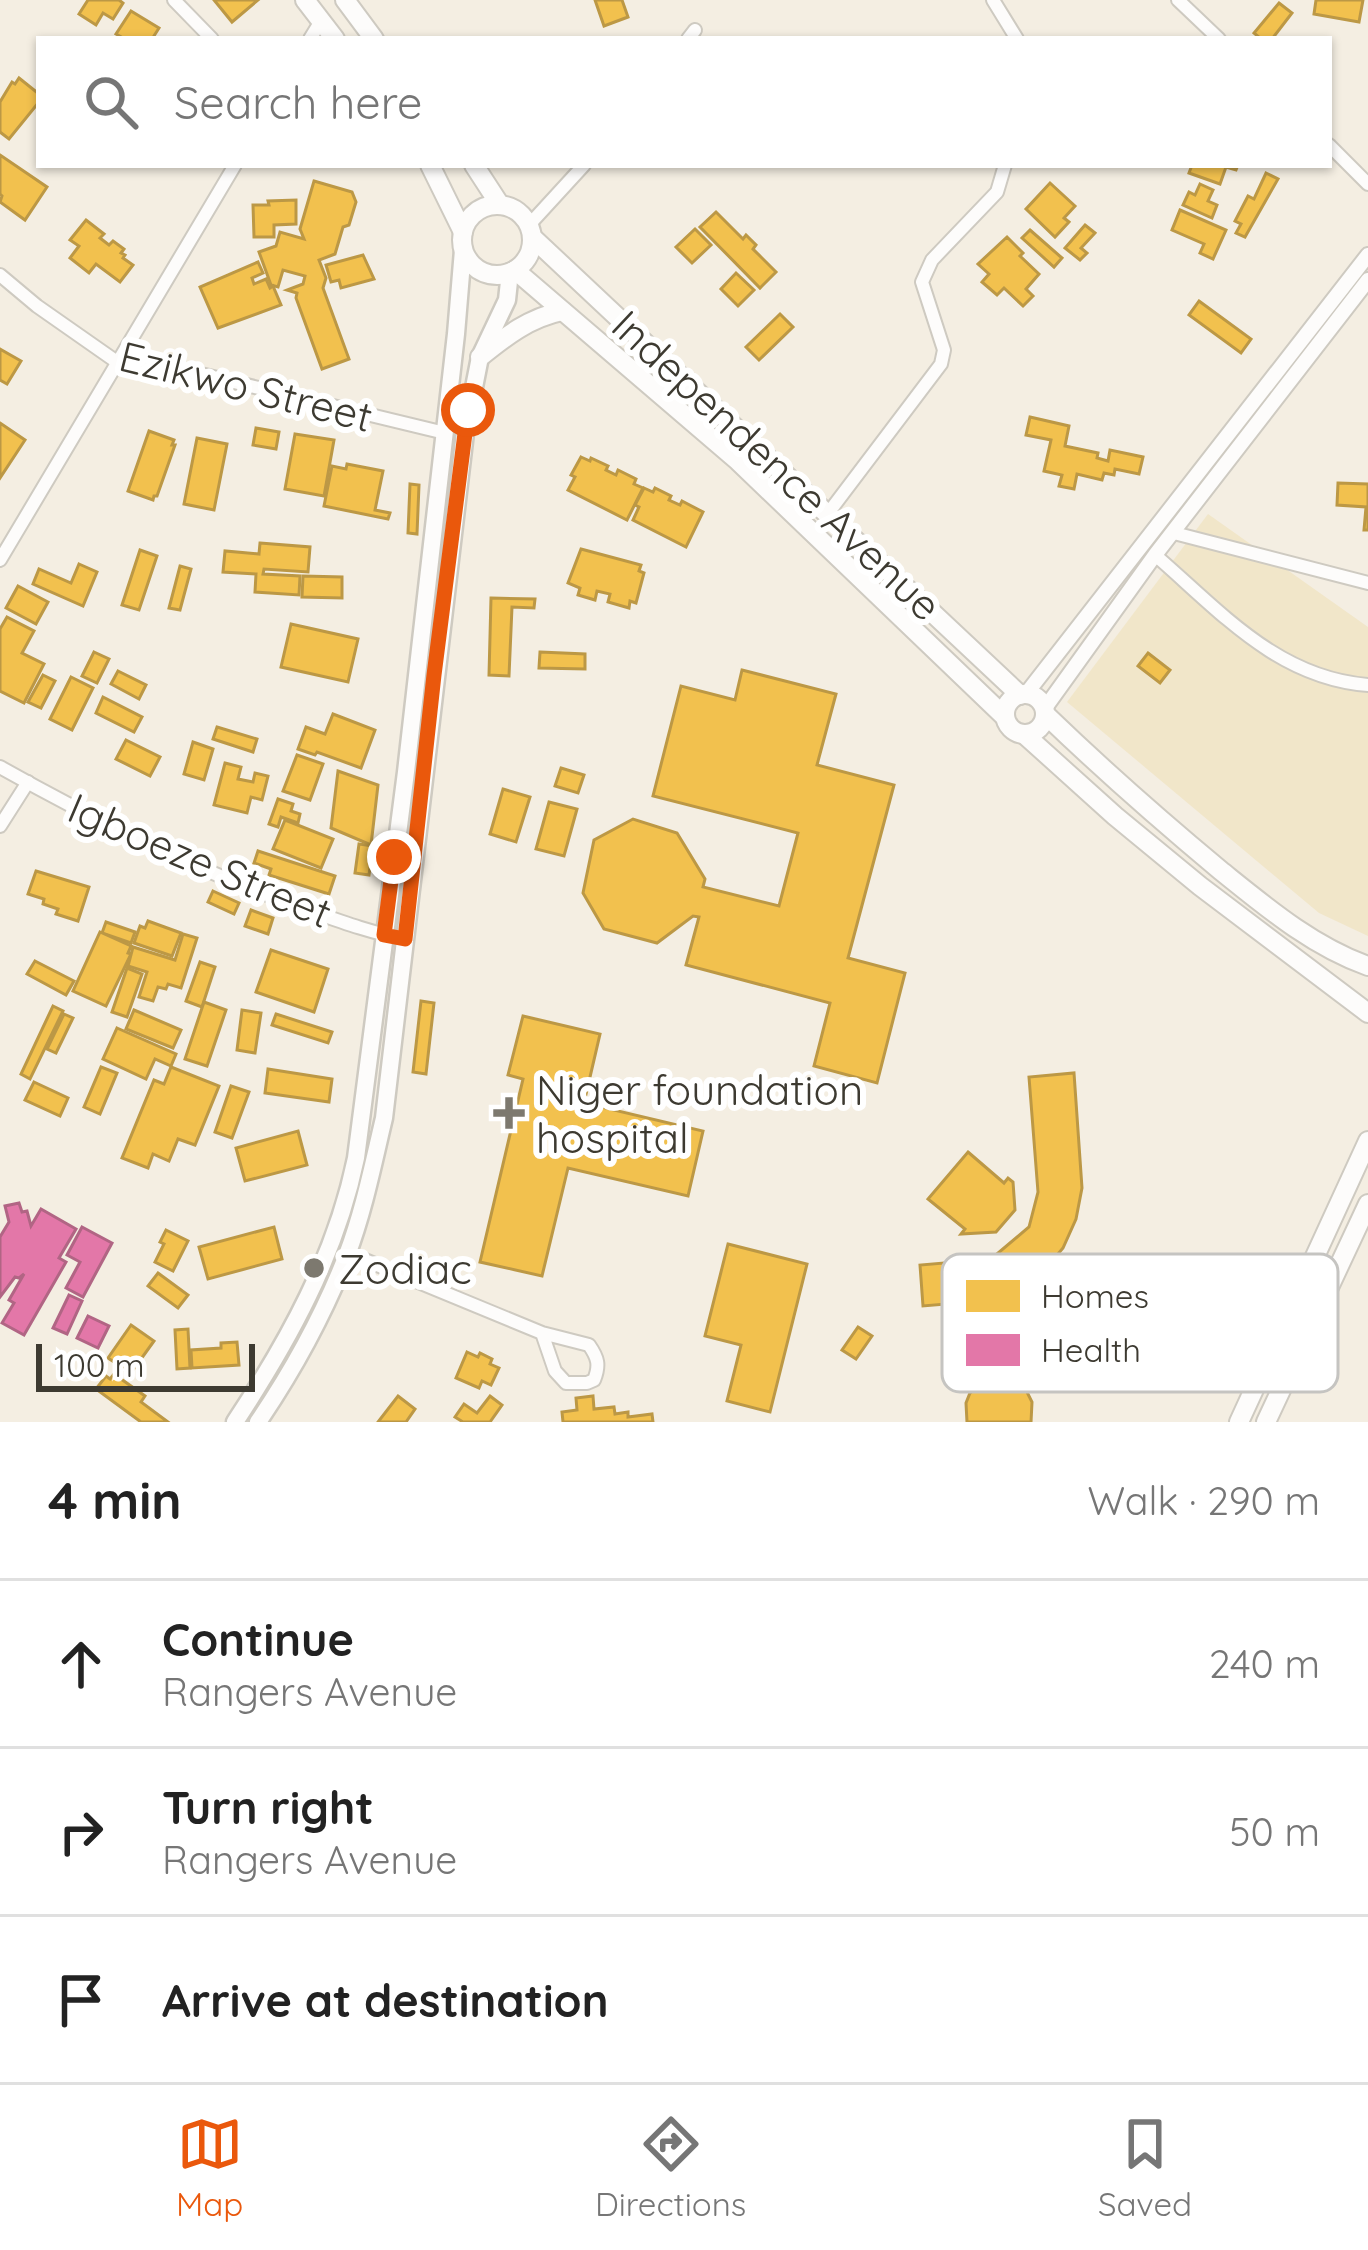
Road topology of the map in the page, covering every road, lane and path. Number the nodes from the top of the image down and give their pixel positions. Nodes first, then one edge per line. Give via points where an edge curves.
1 (174, 0) edge
2 (305, 0) edge
3 (345, 0) edge
4 (993, 0) edge
5 (1178, 0) edge
6 (321, 21) junction
7 (209, 36) edge
8 (312, 36) edge
9 (333, 36) edge
10 (372, 36) edge
11 (1015, 36) edge
12 (1216, 36) edge
13 (1332, 148) edge
14 (233, 168) edge
15 (431, 168) edge
16 (476, 168) edge
17 (582, 168) edge
18 (1004, 168) edge
19 (1368, 184) edge
20 (500, 205) junction
21 (531, 231) junction
22 (463, 241) junction
23 (1368, 255) edge
24 (513, 271) junction
25 (0, 275) edge
26 (1368, 280) edge
27 (562, 310) junction
28 (1296, 344) junction
29 (1310, 356) junction
30 (480, 357) junction
31 (117, 362) junction
32 (445, 433) junction
33 (829, 512) junction
34 (1174, 533) junction
35 (1155, 555) junction
36 (0, 560) edge
37 (1368, 583) edge
38 (1368, 686) edge
39 (1023, 694) junction
40 (1045, 712) junction
41 (1005, 717) junction
42 (1024, 734) junction
43 (0, 767) edge
44 (28, 782) junction
45 (0, 826) edge
46 (384, 935) junction
47 (405, 939) junction
48 (1368, 966) edge
49 (1368, 1013) edge
50 (1368, 1142) edge
51 (1368, 1204) edge
52 (347, 1253) junction
53 (1316, 1254) edge
54 (1338, 1268) edge
55 (542, 1333) junction
56 (1253, 1392) edge
57 (1280, 1392) edge
58 (235, 1422) edge
59 (258, 1422) edge
60 (1239, 1422) edge
61 (1266, 1422) edge

1 - 7 street
2 - 6 main road
3 - 10 main road
4 - 11 street
5 - 12 street
6 - 8 street
6 - 9 main road
13 - 19 street
14 - 31 street
15 - 22 main road
16 - 20 main road
17 - 21 street
18 - 33 street via 998,192 932,260 922,282 944,350 941,364
20 - 21 main road via 518,211
20 - 22 main road via 476,212
21 - 24 main road via 529,256
21 - 33 main road, Independence Avenue
22 - 24 main road via 477,268
22 - 32 main road
23 - 28 street
24 - 27 main road, Independence Avenue
24 - 30 main road
25 - 31 street, Ezikwo Street
26 - 29 street
27 - 30 main road via 518,328
27 - 41 main road, Independence Avenue via 738,461
28 - 29 street
28 - 39 street
29 - 34 street
30 - 47 main road
31 - 32 street, Ezikwo Street via 180,369
31 - 36 street
32 - 46 main road
33 - 39 main road, Independence Avenue
34 - 35 street
34 - 37 street
35 - 38 street via 1287,663
35 - 40 street
39 - 40 main road via 1038,698
39 - 41 main road
40 - 42 main road via 1039,729
40 - 48 main road via 1263,904
41 - 42 main road
42 - 49 main road via 1183,872
43 - 44 street, Igboeze Street
44 - 45 street
44 - 46 street, Igboeze Street via 200,870
46 - 47 street, Igboeze Street
46 - 58 main road via 347,1196 302,1311
47 - 52 main road via 384,1118
50 - 53 main road
51 - 54 main road
52 - 55 street
52 - 59 main road via 317,1324
55 - 55 street via 589,1345 599,1368 594,1380 566,1383
56 - 60 main road
57 - 61 main road

